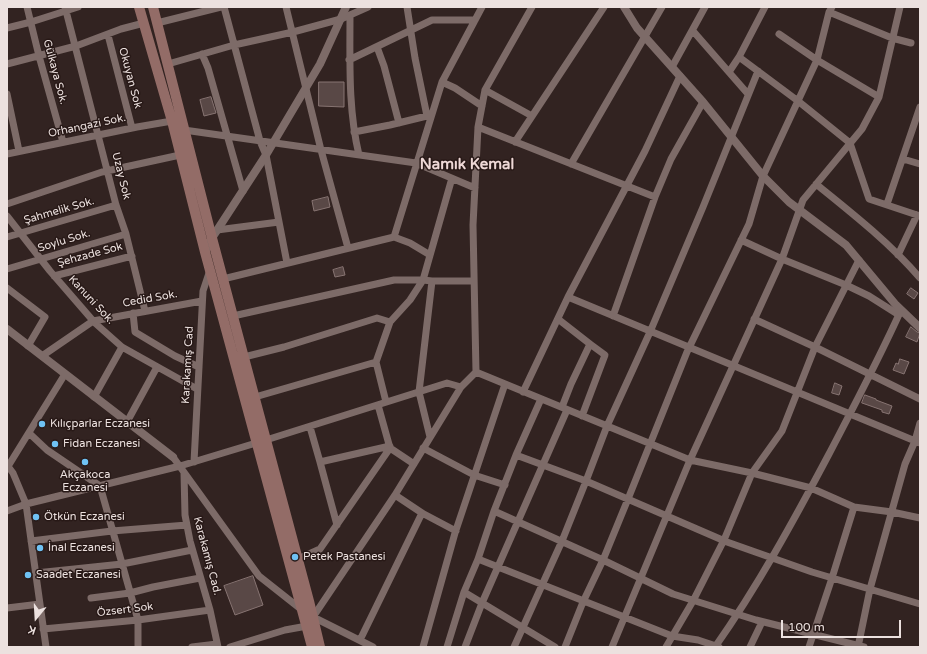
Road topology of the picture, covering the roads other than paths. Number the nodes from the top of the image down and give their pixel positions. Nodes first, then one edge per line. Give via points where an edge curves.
1 (27, 7) edge
2 (78, 7) edge
3 (139, 7) edge
4 (153, 7) edge
5 (223, 7) edge
6 (286, 7) edge
7 (368, 7) edge
8 (407, 7) edge
9 (482, 7) edge
10 (532, 7) edge
11 (604, 7) edge
12 (662, 7) edge
13 (705, 7) edge
14 (765, 7) edge
15 (900, 7) edge
16 (66, 9) edge
17 (628, 9) edge
18 (830, 10) edge
19 (348, 11) edge
20 (341, 19) junction
21 (475, 20) junction
22 (31, 22) junction
23 (144, 23) junction
24 (157, 23) junction
25 (7, 28) edge
26 (411, 30) junction
27 (693, 31) junction
28 (293, 32) junction
29 (780, 34) dead end
30 (108, 35) junction
31 (645, 37) junction
32 (892, 38) junction
33 (911, 43) dead end
34 (234, 45) junction
35 (76, 46) junction
36 (377, 47) junction
37 (202, 54) junction
38 (39, 56) junction
39 (739, 57) junction
40 (349, 60) junction
41 (817, 60) junction
42 (7, 64) edge
43 (168, 64) junction
44 (672, 67) junction
45 (758, 71) junction
46 (729, 72) junction
47 (680, 76) junction
48 (442, 82) junction
49 (306, 87) junction
50 (486, 90) junction
51 (7, 94) edge
52 (748, 94) junction
53 (879, 97) junction
54 (798, 101) junction
55 (703, 102) junction
56 (482, 106) junction
57 (920, 107) edge
58 (429, 116) junction
59 (532, 116) junction
60 (172, 121) junction
61 (399, 123) junction
62 (917, 125) edge
63 (478, 127) junction
64 (132, 128) junction
65 (184, 130) junction
66 (354, 132) junction
67 (98, 135) junction
68 (226, 136) junction
69 (731, 136) junction
70 (260, 141) junction
71 (63, 142) junction
72 (515, 142) junction
73 (273, 143) junction
74 (850, 144) junction
75 (321, 150) junction
76 (19, 151) junction
77 (7, 154) edge
78 (180, 155) junction
79 (266, 155) junction
80 (359, 155) junction
81 (903, 159) junction
82 (416, 163) junction
83 (571, 164) junction
84 (920, 164) edge
85 (108, 171) junction
86 (764, 176) junction
87 (452, 178) junction
88 (816, 184) junction
89 (626, 186) junction
90 (475, 188) junction
91 (243, 191) junction
92 (655, 196) junction
93 (7, 204) edge
94 (886, 204) junction
95 (116, 205) junction
96 (800, 210) junction
97 (919, 215) edge
98 (7, 216) edge
99 (279, 222) junction
100 (20, 234) junction
101 (126, 234) junction
102 (215, 234) junction
103 (7, 237) edge
104 (394, 237) junction
105 (741, 240) junction
106 (348, 248) junction
107 (205, 252) junction
108 (430, 255) junction
109 (898, 255) junction
110 (132, 256) junction
111 (41, 260) junction
112 (782, 260) junction
113 (859, 260) junction
114 (287, 263) junction
115 (7, 269) edge
116 (210, 270) junction
117 (54, 276) junction
118 (920, 278) edge
119 (223, 279) junction
120 (423, 280) junction
121 (474, 281) junction
122 (432, 282) junction
123 (846, 285) junction
124 (7, 288) edge
125 (568, 297) junction
126 (202, 301) junction
127 (145, 311) junction
128 (900, 313) junction
129 (134, 314) junction
130 (233, 316) junction
131 (613, 316) junction
132 (558, 319) junction
133 (754, 319) junction
134 (93, 321) junction
135 (390, 322) junction
136 (920, 328) edge
137 (7, 329) edge
138 (650, 332) junction
139 (590, 344) junction
140 (28, 346) junction
141 (122, 347) junction
142 (815, 347) junction
143 (689, 348) junction
144 (42, 356) junction
145 (244, 357) junction
146 (376, 362) junction
147 (733, 366) junction
148 (156, 367) junction
149 (199, 367) junction
150 (476, 372) junction
151 (65, 374) junction
152 (870, 375) junction
153 (505, 384) junction
154 (461, 387) junction
155 (197, 389) junction
156 (419, 392) junction
157 (523, 392) junction
158 (797, 392) junction
159 (94, 397) junction
160 (255, 397) junction
161 (541, 399) junction
162 (920, 399) edge
163 (386, 402) junction
164 (378, 405) junction
165 (564, 409) junction
166 (850, 414) junction
167 (582, 416) junction
168 (127, 422) junction
169 (920, 423) edge
170 (606, 426) junction
171 (310, 427) junction
172 (29, 433) junction
173 (430, 437) junction
174 (262, 442) junction
175 (917, 442) edge
176 (650, 444) junction
177 (390, 447) junction
178 (423, 448) junction
179 (516, 455) junction
180 (173, 457) joint
181 (690, 460) junction
182 (194, 462) junction
183 (320, 462) junction
184 (414, 464) junction
185 (542, 464) junction
186 (7, 466) edge
187 (180, 466) junction
188 (184, 473) junction
189 (752, 473) junction
190 (474, 475) junction
191 (586, 481) junction
192 (505, 485) junction
193 (100, 486) junction
194 (811, 488) junction
195 (395, 495) junction
196 (628, 499) junction
197 (26, 504) junction
198 (854, 507) junction
199 (7, 510) edge
200 (494, 511) junction
201 (892, 512) junction
202 (422, 513) junction
203 (667, 516) junction
204 (920, 518) edge
205 (519, 521) junction
206 (187, 525) junction
207 (337, 525) junction
208 (112, 531) junction
209 (456, 531) junction
210 (724, 540) junction
211 (31, 541) junction
212 (562, 541) junction
213 (192, 550) junction
214 (772, 558) junction
215 (298, 559) junction
216 (478, 559) junction
217 (603, 560) junction
218 (122, 564) junction
219 (499, 568) junction
220 (36, 573) junction
221 (200, 578) junction
222 (641, 578) junction
223 (832, 578) junction
224 (541, 586) junction
225 (870, 589) junction
226 (464, 592) junction
227 (130, 593) junction
228 (91, 598) dead end
229 (693, 601) junction
230 (583, 602) junction
231 (482, 603) junction
232 (40, 604) junction
233 (920, 604) edge
234 (7, 608) edge
235 (210, 610) junction
236 (303, 611) junction
237 (738, 615) junction
238 (313, 617) junction
239 (624, 618) junction
240 (138, 620) junction
241 (762, 622) junction
242 (307, 626) junction
243 (523, 628) junction
244 (43, 629) junction
245 (813, 635) junction
246 (672, 636) junction
247 (360, 640) junction
248 (218, 645) edge
249 (46, 647) edge
250 (138, 647) edge
251 (192, 647) edge
252 (230, 647) edge
253 (312, 647) edge
254 (320, 647) edge
255 (373, 647) edge
256 (423, 647) edge
257 (447, 647) edge
258 (465, 647) edge
259 (514, 647) edge
260 (555, 647) edge
261 (565, 647) edge
262 (612, 647) edge
263 (666, 647) edge
264 (717, 647) edge
265 (750, 647) edge
266 (809, 647) edge
267 (860, 647) edge

1 - 22 street, Gülkaya Sok.
2 - 16 street
3 - 23 main road
4 - 24 main road
5 - 24 street
5 - 34 street
6 - 28 street
7 - 19 street
8 - 26 street
9 - 21 street
10 - 50 street
11 - 59 street
12 - 31 street
13 - 27 street
14 - 39 street
15 - 32 street
16 - 22 street
16 - 35 street, Uzay Sok
17 - 31 street via 637,28
18 - 32 street
18 - 41 street
19 - 20 street
19 - 40 street
20 - 28 street
20 - 49 street
21 - 26 street via 432,20
21 - 48 street
22 - 25 street
22 - 38 street, Gülkaya Sok.
23 - 30 street
23 - 60 main road
24 - 43 main road
26 - 36 street
26 - 58 street
27 - 44 street
27 - 46 street
28 - 34 street
28 - 49 street
29 - 41 street
30 - 35 street
30 - 64 street, Okuyan Sok
31 - 44 street
31 - 83 street
32 - 33 street
32 - 53 street
34 - 37 street
34 - 70 street
35 - 38 street
35 - 67 street, Uzay Sok
36 - 40 street
36 - 61 street
37 - 43 street
37 - 68 street
38 - 42 street
38 - 71 street, Gülkaya Sok.
39 - 45 street
39 - 46 street
40 - 66 street
41 - 53 street
41 - 54 street
43 - 65 main road
44 - 47 street
45 - 52 street
45 - 54 street
46 - 52 street
47 - 55 street
47 - 89 street
48 - 56 street
48 - 58 street
49 - 73 street
49 - 75 street
50 - 56 street
50 - 59 street
51 - 76 street
52 - 69 street
53 - 74 street via 862,129
54 - 74 street
54 - 86 street
55 - 69 street
55 - 92 street via 671,159
56 - 63 street
57 - 62 street
58 - 61 street
58 - 82 street
59 - 72 street
60 - 64 street, Orhangazi Sok.
60 - 78 main road
61 - 66 street
62 - 81 street
63 - 72 street
63 - 90 street
64 - 67 street, Orhangazi Sok.
65 - 68 street
65 - 102 main road
66 - 80 street
67 - 71 street, Orhangazi Sok.
67 - 85 street, Uzay Sok
68 - 70 street
68 - 91 street
69 - 86 street
69 - 138 street
70 - 73 street
70 - 79 street
71 - 76 street, Orhangazi Sok.
72 - 83 street
73 - 75 street
73 - 79 street
74 - 88 street
74 - 94 street via 869,198
75 - 80 street
75 - 106 street
76 - 77 street, Orhangazi Sok.
78 - 85 street
78 - 107 main road
79 - 91 street
79 - 99 street
80 - 82 street
81 - 84 street
81 - 94 street
82 - 87 street
82 - 104 street
83 - 89 street
85 - 93 street
85 - 95 street, Uzay Sok
86 - 96 street
86 - 105 street
87 - 90 street
87 - 108 street
88 - 96 street via 803,200
88 - 109 street
89 - 92 street
89 - 125 street
90 - 121 street
91 - 102 street
92 - 131 street
94 - 97 street
95 - 100 street, Şahmelik Sok.
95 - 101 street, Uzay Sok
96 - 112 street
96 - 113 street via 846,245
97 - 109 street
98 - 100 street, Kanuni Sok.
99 - 102 street
99 - 114 street
100 - 103 street, Şahmelik Sok.
100 - 111 street, Kanuni Sok.
101 - 110 street, Uzay Sok
101 - 111 street, Soylu Sok.
102 - 107 street
102 - 119 main road
104 - 106 street
104 - 108 street via 410,242
105 - 112 street
105 - 143 street
106 - 114 street
107 - 116 main road
108 - 120 street
109 - 118 street
110 - 117 street, Şehzade Sok
110 - 127 street, Uzay Sok
111 - 115 street, Soylu Sok.
111 - 117 street, Kanuni Sok.
112 - 123 street
112 - 133 street
113 - 123 street
113 - 128 street
114 - 119 street
116 - 126 street, Karakamış Cad
116 - 174 main road
117 - 134 street, Kanuni Sok.
119 - 130 main road
120 - 122 street
120 - 130 street via 394,280
120 - 135 street via 410,300
121 - 122 street
121 - 150 street
122 - 156 street
123 - 128 street
123 - 142 street
124 - 140 street via 45,317
125 - 131 street
125 - 132 street
126 - 127 street, Cedid Sok.
126 - 149 street, Karakamış Cad
127 - 129 street, Cedid Sok.
128 - 136 street
128 - 152 street
129 - 134 street, Cedid Sok.
129 - 149 street via 136,332 174,356
130 - 145 main road
131 - 138 street
132 - 139 street
132 - 157 street
133 - 142 street
133 - 147 street
134 - 141 street, Kanuni Sok.
134 - 144 street, Cedid Sok.
135 - 145 street via 377,318
135 - 146 street
137 - 140 street
138 - 143 street
138 - 170 street
139 - 165 street via 571,384
139 - 167 street via 605,355
140 - 144 street
141 - 148 street, Kanuni Sok.
141 - 159 street
142 - 152 street
142 - 158 street
143 - 147 street
143 - 176 street
144 - 151 street
145 - 160 main road
146 - 160 street
146 - 163 street
147 - 158 street
147 - 181 street
148 - 155 street, Kanuni Sok.
148 - 168 street
149 - 155 street, Karakamış Cad
150 - 153 street
150 - 154 street
151 - 159 street
151 - 172 street
152 - 162 street
152 - 166 street
153 - 157 street
153 - 190 street
154 - 156 street via 447,383
154 - 173 street
155 - 182 street, Karakamış Cad
156 - 163 street
156 - 173 street
157 - 161 street
158 - 166 street
158 - 189 street via 782,431
159 - 168 street
160 - 174 main road
161 - 165 street
161 - 179 street
163 - 164 street
164 - 171 street
164 - 177 street
165 - 167 street
165 - 185 street
166 - 175 street
166 - 194 street
167 - 170 street
168 - 180 street
169 - 175 street
170 - 176 street
170 - 191 street
171 - 174 street
171 - 183 street
172 - 186 street
172 - 193 street via 47,450
173 - 178 street
174 - 182 street
174 - 215 main road
174 - 236 main road
175 - 201 street via 905,464
176 - 181 street
176 - 196 street
177 - 183 street
177 - 184 street
177 - 207 street
178 - 184 street
178 - 190 street
179 - 185 street
179 - 192 street
180 - 187 street
181 - 189 street
181 - 203 street
182 - 187 street
183 - 207 street
184 - 195 street
185 - 191 street
185 - 205 street
186 - 197 street via 13,473
187 - 188 street
187 - 193 street
188 - 206 street, Karakamış Cad.
188 - 236 street via 258,576
189 - 194 street
189 - 210 street
190 - 192 street
190 - 209 street
191 - 196 street
191 - 212 street
192 - 200 street
193 - 197 street
193 - 208 street
194 - 198 street
194 - 214 street
195 - 202 street
195 - 238 street
196 - 203 street
196 - 217 street
197 - 199 street
197 - 211 street
198 - 201 street
198 - 223 street
200 - 205 street
200 - 216 street
201 - 204 street
201 - 225 street
202 - 209 street
202 - 247 street
203 - 210 street
203 - 222 street
205 - 212 street
205 - 219 street
206 - 208 street
206 - 213 street, Karakamış Cad.
207 - 215 street via 320,549
208 - 211 street
208 - 218 street
209 - 256 street
210 - 214 street
210 - 229 street
211 - 220 street
212 - 217 street
212 - 224 street
213 - 218 street
213 - 221 street, Karakamış Cad.
214 - 223 street
214 - 237 street
215 - 238 main road
216 - 219 street
216 - 226 street
217 - 222 street
217 - 230 street
218 - 220 street
218 - 227 street
219 - 224 street
219 - 231 street
220 - 232 street
221 - 227 street
221 - 235 street, Karakamış Cad.
222 - 229 street
222 - 239 street
223 - 225 street
223 - 245 street
224 - 230 street
224 - 243 street
225 - 233 street
225 - 267 street
226 - 231 street
226 - 257 street
227 - 228 street
227 - 240 street
229 - 237 street
229 - 246 street
230 - 239 street
230 - 261 street
231 - 243 street
231 - 258 street
232 - 234 street
232 - 244 street
235 - 240 street, Özsert Sok
235 - 248 street, Karakamış Cad.
236 - 238 street
236 - 242 main road
237 - 241 street
237 - 264 street
238 - 247 street
238 - 254 main road
239 - 246 street
239 - 262 street
240 - 244 street, Özsert Sok
240 - 250 street
241 - 245 street
241 - 265 street
242 - 252 street
242 - 253 main road
243 - 259 street
243 - 260 street
244 - 249 street
245 - 266 street
245 - 267 street
246 - 263 street
246 - 264 street via 698,640
247 - 255 street
248 - 251 street

